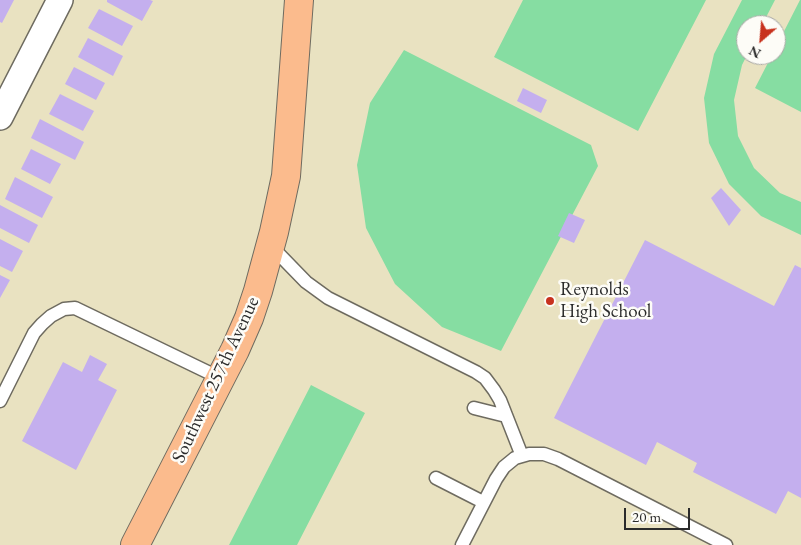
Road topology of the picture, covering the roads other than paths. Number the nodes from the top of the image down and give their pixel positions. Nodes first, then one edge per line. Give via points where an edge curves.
1 (60, 0) edge
2 (300, 0) edge
3 (0, 117) edge
4 (270, 246) junction
5 (220, 378) junction
6 (0, 401) edge
7 (474, 408) dead end
8 (506, 416) junction
9 (522, 456) junction
10 (436, 478) dead end
11 (483, 502) junction
12 (135, 545) edge
13 (462, 545) edge
14 (726, 545) edge

1 - 3 street
2 - 4 main road, Southwest 257th Avenue via 286,176
4 - 5 main road, Southwest 257th Avenue via 249,318
4 - 8 lane via 306,282 328,298 485,378
5 - 6 lane via 75,308 64,309 51,316 34,333
5 - 12 main road, Southwest 257th Avenue
7 - 8 lane
8 - 9 lane
9 - 11 lane via 504,467
9 - 14 lane via 544,454 558,459
10 - 11 lane
11 - 13 lane

